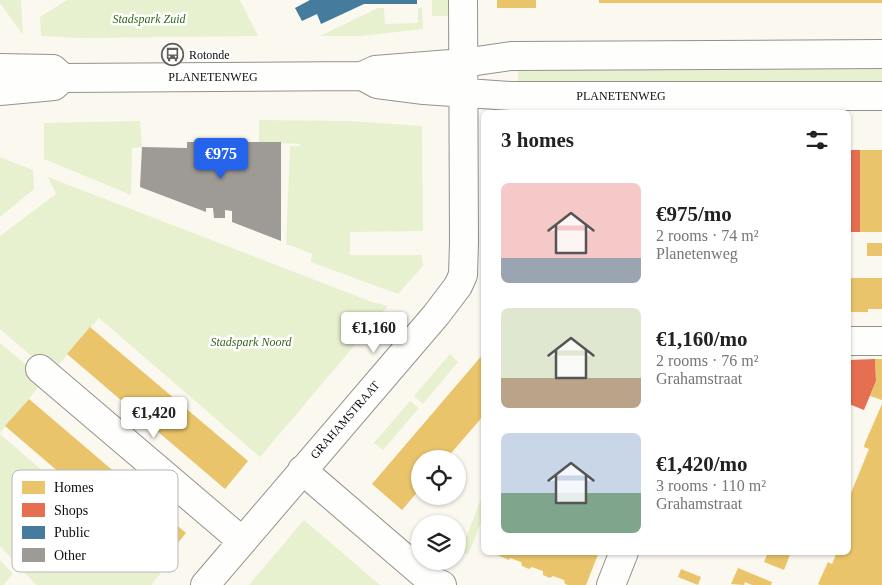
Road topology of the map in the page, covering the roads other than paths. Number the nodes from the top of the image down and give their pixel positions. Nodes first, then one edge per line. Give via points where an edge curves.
1 (463, 0) edge
2 (882, 54) edge
3 (462, 63) junction
4 (0, 68) edge
5 (362, 76) junction
6 (63, 78) junction
7 (0, 91) edge
8 (463, 92) junction
9 (882, 96) edge
10 (851, 341) edge
11 (882, 341) edge
12 (40, 369) dead end
13 (158, 470) edge
14 (302, 470) junction
15 (178, 487) edge
16 (242, 542) junction
17 (623, 555) edge
18 (205, 585) edge
19 (442, 585) edge
20 (611, 585) edge

1 - 3 street, GRAHAMSTRAAT
2 - 3 street, PLANETENWEG via 511,56
3 - 5 street, PLANETENWEG via 375,70
3 - 8 street, GRAHAMSTRAAT
4 - 6 street, PLANETENWEG via 53,69
5 - 6 street, PLANETENWEG
5 - 8 street, PLANETENWEG via 377,84
6 - 7 street, PLANETENWEG via 54,86
8 - 9 street, PLANETENWEG via 520,96
8 - 14 street, GRAHAMSTRAAT via 463,275 436,315
10 - 11 street
12 - 13 street
14 - 16 street, GRAHAMSTRAAT
14 - 19 street via 430,580
15 - 16 street
16 - 18 street, GRAHAMSTRAAT
17 - 20 street

